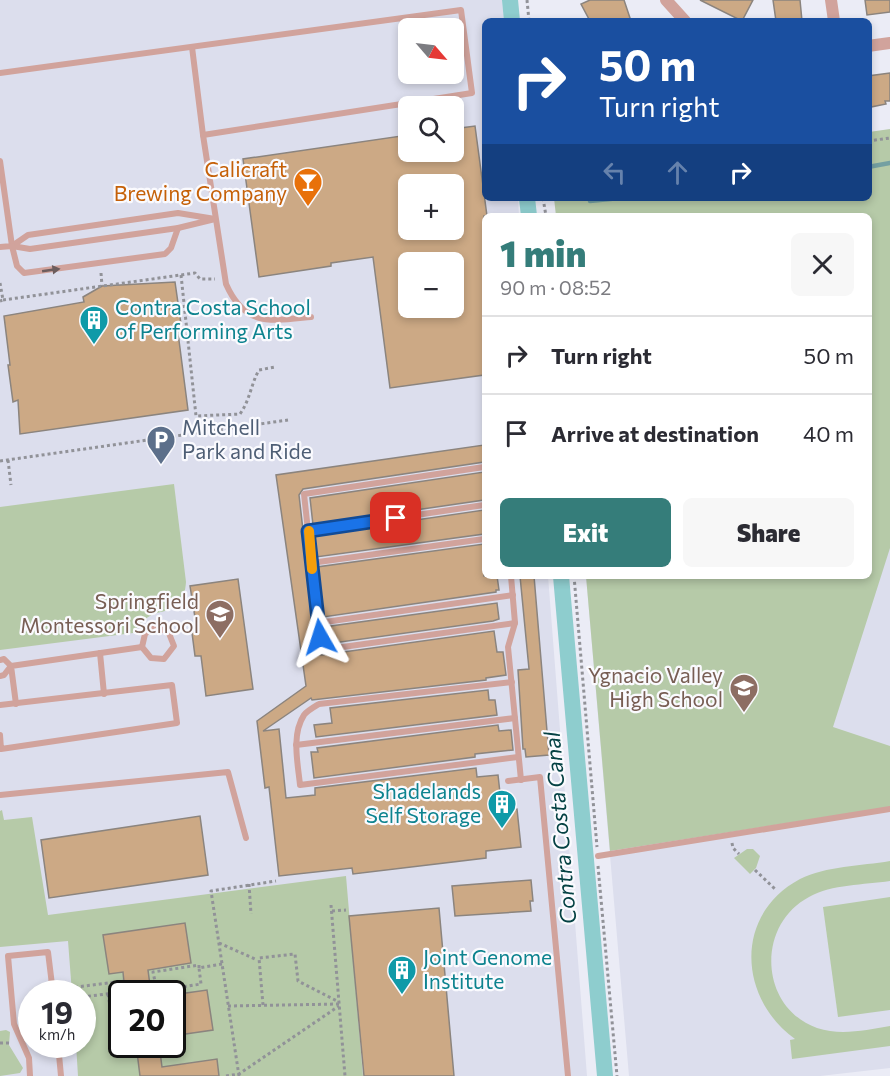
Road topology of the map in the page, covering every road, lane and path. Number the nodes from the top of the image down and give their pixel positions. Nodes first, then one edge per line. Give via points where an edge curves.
1 (527, 0) edge
2 (666, 0) edge
3 (831, 0) edge
4 (529, 18) edge
5 (681, 18) edge
6 (834, 18) edge
7 (890, 43) edge
8 (872, 45) edge
9 (192, 47) junction
10 (0, 73) edge
11 (203, 135) junction
12 (890, 138) edge
13 (872, 140) edge
14 (0, 161) edge
15 (215, 219) junction
16 (178, 228) junction
17 (12, 246) junction
18 (0, 247) edge
19 (181, 275) junction
20 (225, 278) junction
21 (0, 283) edge
22 (2, 300) edge
23 (311, 317) dead end
24 (275, 367) dead end
25 (288, 420) dead end
26 (8, 459) junction
27 (0, 461) edge
28 (482, 467) edge
29 (11, 485) dead end
30 (482, 505) edge
31 (308, 531) junction
32 (482, 539) edge
33 (311, 562) junction
34 (511, 579) edge
35 (574, 579) edge
36 (513, 595) junction
37 (318, 623) junction
38 (515, 623) junction
39 (142, 647) junction
40 (100, 653) junction
41 (0, 660) edge
42 (11, 666) junction
43 (0, 676) edge
44 (512, 682) junction
45 (104, 694) junction
46 (16, 704) junction
47 (0, 705) edge
48 (515, 718) junction
49 (0, 735) edge
50 (296, 745) junction
51 (518, 757) junction
52 (521, 780) junction
53 (508, 781) dead end
54 (0, 795) edge
55 (890, 809) edge
56 (246, 838) dead end
57 (731, 840) dead end
58 (739, 854) dead end
59 (598, 856) junction
60 (754, 870) dead end
61 (276, 881) dead end
62 (249, 884) junction
63 (775, 889) dead end
64 (331, 905) dead end
65 (346, 910) dead end
66 (332, 911) junction
67 (251, 914) dead end
68 (219, 943) junction
69 (255, 959) dead end
70 (222, 964) junction
71 (199, 968) junction
72 (51, 980) edge
73 (108, 994) edge
74 (96, 995) edge
75 (339, 1004) junction
76 (263, 1005) junction
77 (228, 1006) junction
78 (18, 1034) edge
79 (0, 1043) edge
80 (10, 1043) dead end
81 (28, 1058) edge
82 (59, 1058) edge
83 (239, 1075) edge
84 (30, 1076) edge
85 (61, 1076) edge
86 (226, 1076) edge
87 (345, 1076) edge
88 (568, 1076) edge
89 (617, 1076) edge

1 - 4 path
2 - 5 street
3 - 6 street
7 - 8 street
9 - 10 lane
9 - 11 lane
9 - 11 lane via 461,10 472,93
11 - 15 lane
12 - 13 path
14 - 17 lane
15 - 16 lane
15 - 17 lane via 178,213 28,235
15 - 20 lane
16 - 17 lane via 30,249
17 -> 16 lane via 17,266 24,273 165,254
17 - 18 lane
19 - 20 path
19 - 22 path
19 - 24 path via 196,416 240,414 259,370
20 - 23 lane via 233,300 243,311 276,320
21 - 22 path
25 - 26 path
26 - 27 path
26 - 29 path
28 - 31 lane via 304,494
30 - 31 lane
31 - 33 lane
32 - 33 lane
33 - 37 lane
34 - 36 lane
35 - 59 path
36 - 37 lane
36 - 38 lane
37 - 38 lane via 321,650
38 - 44 lane via 508,646
39 - 39 lane via 151,658 164,659 174,646 168,631 152,628 145,634
39 - 40 lane
40 - 42 lane
40 - 45 lane
41 - 42 lane
42 - 43 lane
42 - 46 lane
44 - 48 lane
44 - 50 lane via 319,704 304,714
45 - 46 lane
45 - 49 lane via 172,685 177,723 1,749
46 - 47 lane
48 - 50 lane
48 - 51 lane
50 - 51 lane via 300,785
51 - 52 lane
52 - 53 lane
52 - 88 lane via 540,777
54 - 56 lane via 228,772
55 - 59 lane
57 - 58 path
59 - 89 path
60 - 63 path
61 - 62 path
62 - 67 path
62 - 68 path via 211,891
64 - 66 path
65 - 66 path
66 - 75 path
68 - 69 path
68 - 70 path
70 - 71 path
70 - 77 path
71 - 71 path via 201,984 157,991 153,972
72 - 78 lane via 48,952 8,956
73 - 74 path
75 - 76 path
75 - 76 path via 298,981 295,954 259,958
75 - 83 path
75 - 87 path
76 - 77 path
77 - 83 path
79 - 80 path
81 - 84 lane
82 - 85 lane
83 - 86 path

